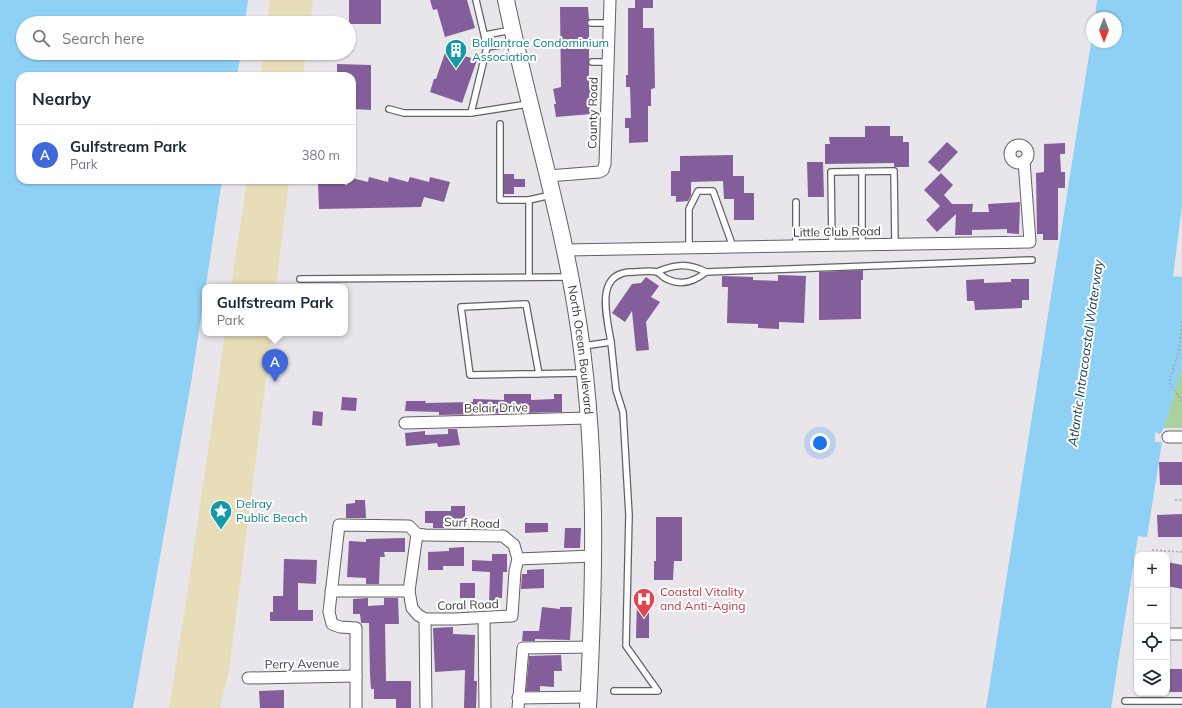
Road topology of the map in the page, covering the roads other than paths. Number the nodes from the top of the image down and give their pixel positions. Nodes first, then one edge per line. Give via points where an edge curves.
1 (476, 0) edge
2 (506, 0) edge
3 (610, 0) edge
4 (591, 23) dead end
5 (609, 23) junction
6 (485, 35) junction
7 (514, 37) junction
8 (487, 47) junction
9 (592, 62) dead end
10 (608, 62) junction
11 (530, 104) junction
12 (389, 109) dead end
13 (471, 113) junction
14 (500, 124) dead end
15 (1024, 161) dead end
16 (862, 172) junction
17 (548, 176) junction
18 (552, 194) junction
19 (529, 200) junction
20 (796, 202) dead end
21 (895, 244) junction
22 (832, 245) junction
23 (862, 245) junction
24 (796, 246) junction
25 (733, 247) junction
26 (690, 248) junction
27 (564, 250) junction
28 (1032, 260) dead end
29 (657, 272) junction
30 (706, 272) junction
31 (570, 276) junction
32 (529, 277) junction
33 (300, 279) dead end
34 (611, 342) junction
35 (581, 346) junction
36 (584, 373) junction
37 (539, 374) junction
38 (588, 418) junction
39 (404, 423) dead end
40 (1168, 437) dead end
41 (1182, 437) edge
42 (416, 534) junction
43 (593, 556) junction
44 (518, 559) junction
45 (331, 590) junction
46 (409, 591) junction
47 (484, 618) junction
48 (425, 619) junction
49 (1170, 634) edge
50 (1182, 634) edge
51 (592, 647) junction
52 (356, 676) junction
53 (248, 678) dead end
54 (614, 691) dead end
55 (1125, 701) dead end
56 (1182, 701) edge
57 (588, 702) edge
58 (518, 703) edge
59 (356, 708) edge
60 (426, 708) edge
61 (485, 708) edge

1 - 6 lane
2 - 7 main road, North Ocean Boulevard
3 - 5 street, County Road
4 - 5 lane
5 - 10 street, County Road
6 - 7 lane
6 - 8 lane
7 - 8 lane
7 - 11 main road, North Ocean Boulevard
8 - 13 lane
9 - 10 lane
10 - 17 street, County Road via 603,170
11 - 13 lane
11 - 17 main road, North Ocean Boulevard
12 - 13 lane via 404,113
14 - 19 lane via 500,200
15 - 21 street, Little Club Road via 1030,242
16 - 21 lane via 894,171
16 - 22 lane via 831,172
16 - 23 lane
17 - 18 main road, North Ocean Boulevard
18 - 19 lane
18 - 27 main road, North Ocean Boulevard
19 - 32 lane
20 - 24 lane
21 - 23 street, Little Club Road
22 - 23 street, Little Club Road
22 - 24 street, Little Club Road
24 - 25 street, Little Club Road
25 - 26 street, Little Club Road
25 - 26 lane via 713,191 698,191 690,209
26 - 27 street, Little Club Road
27 - 31 main road, North Ocean Boulevard
28 - 30 lane
29 - 30 lane via 669,266 682,265 695,266
29 - 30 lane via 676,283 692,281
29 - 34 lane via 629,272 619,275 606,289 604,299
31 - 32 lane
31 - 35 main road, North Ocean Boulevard
32 - 33 lane
34 - 35 lane
34 - 54 lane via 616,390 623,412 629,515 626,646 658,691
35 - 36 main road, North Ocean Boulevard
36 - 37 lane
36 - 38 main road, North Ocean Boulevard
37 - 37 lane via 470,375 460,307 526,304
38 - 39 street, Belair Drive
38 - 43 main road, North Ocean Boulevard via 593,473
40 - 41 street
42 - 44 street, Surf Road via 503,536 514,545
42 - 45 street, Surf Road via 409,526 339,525
42 - 46 street
43 - 44 street
43 - 51 main road, North Ocean Boulevard
44 - 47 street, Coral Road via 512,616
45 - 46 street
45 - 52 street via 328,612 332,624 356,628
46 - 48 street via 412,608
47 - 48 street, Coral Road
47 - 61 street
48 - 60 street
49 - 50 street
51 - 57 main road, North Ocean Boulevard
51 - 58 street via 522,648
52 - 53 street, Perry Avenue
52 - 59 street
55 - 56 lane
57 - 58 street

